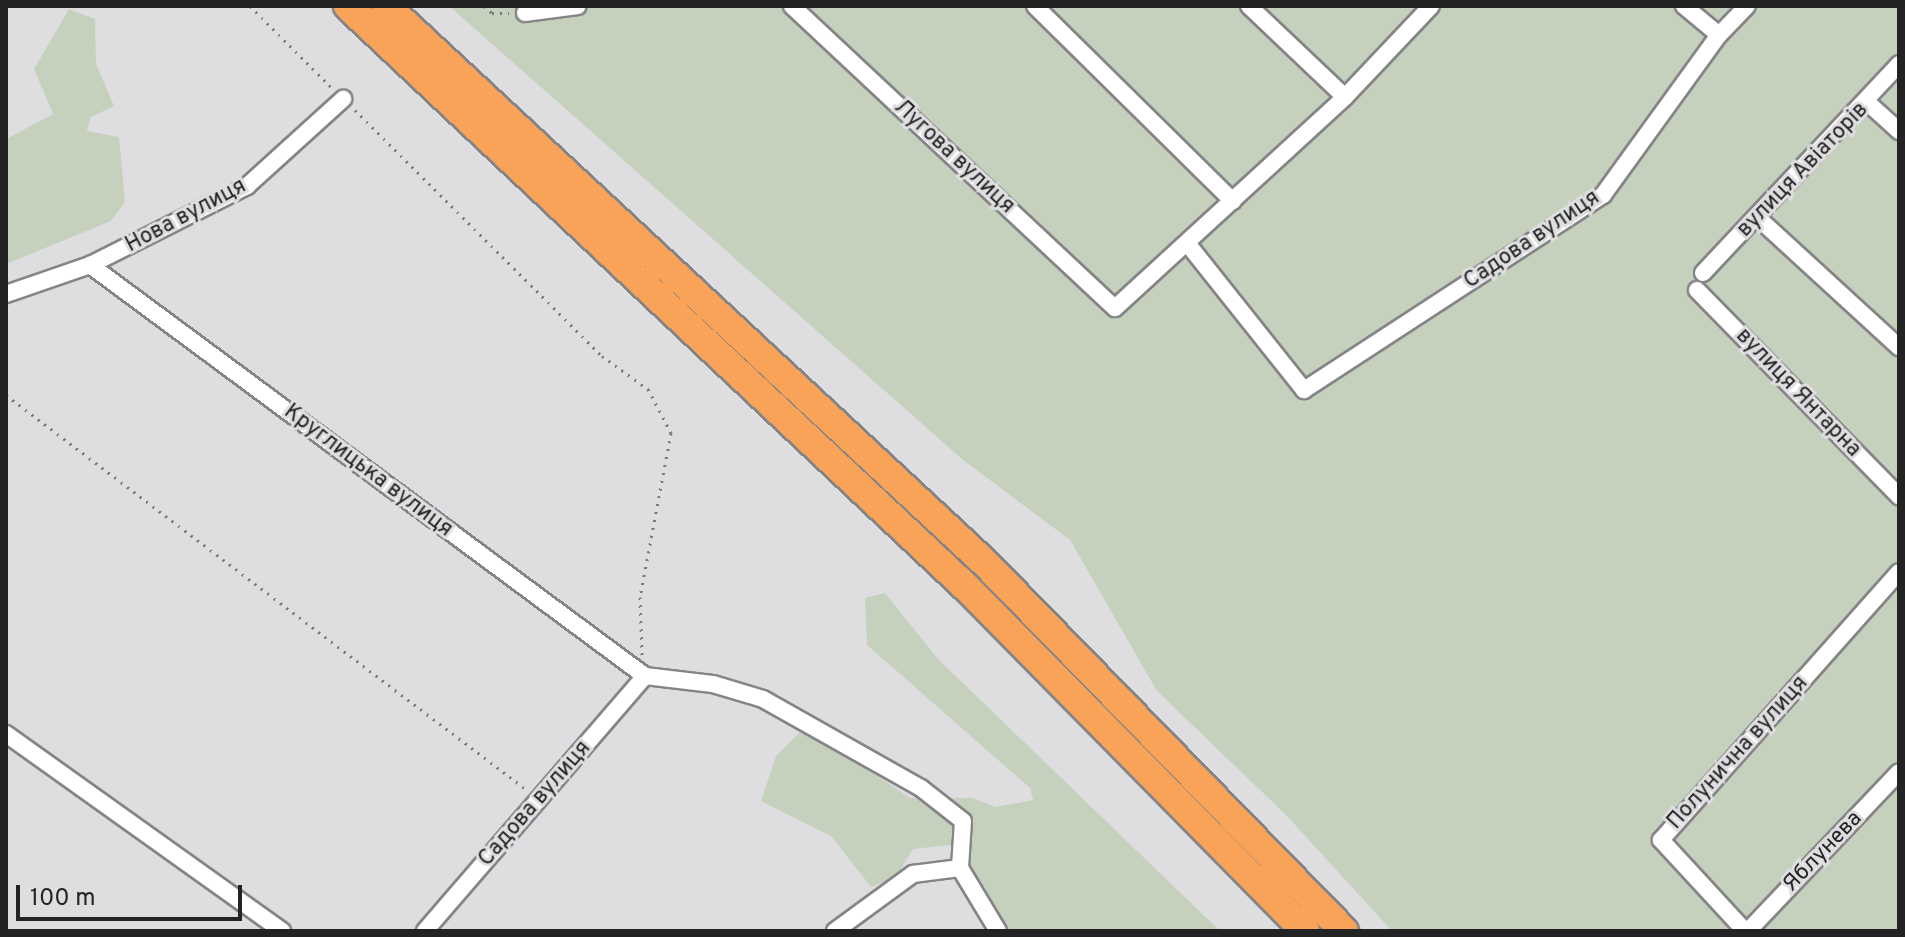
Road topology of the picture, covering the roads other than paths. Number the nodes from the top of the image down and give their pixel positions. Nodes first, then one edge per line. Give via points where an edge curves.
1 (348, 6) edge
2 (386, 6) edge
3 (578, 6) edge
4 (792, 6) edge
5 (1035, 6) edge
6 (1249, 6) edge
7 (1431, 6) edge
8 (1684, 6) edge
9 (1747, 6) edge
10 (525, 13) road end
11 (1719, 35) junction
12 (1899, 64) edge
13 (1345, 97) junction
14 (343, 99) road end
15 (1868, 103) junction
16 (1899, 131) edge
17 (1233, 201) junction
18 (1757, 217) junction
19 (1187, 243) junction
20 (90, 265) junction
21 (1703, 273) dead end
22 (1697, 290) dead end
23 (6, 294) edge
24 (1899, 347) edge
25 (1899, 496) edge
26 (1899, 574) edge
27 (645, 676) junction
28 (6, 734) edge
29 (1899, 772) edge
30 (960, 868) junction
31 (282, 931) edge
32 (425, 931) edge
33 (835, 931) edge
34 (998, 931) edge
35 (1305, 931) edge
36 (1344, 931) edge
37 (1746, 931) edge

1 - 35 highway via 968,589
2 - 36 highway via 985,563
3 - 10 street
4 - 19 street, Лугова вулиця via 1115,308
5 - 17 street
6 - 13 street
7 - 13 street
8 - 11 street
9 - 11 street, Садова вулиця
11 - 19 street, Садова вулиця via 1603,195 1304,390
12 - 15 street, вулиця Авіаторів
13 - 17 street
14 - 20 street, Нова вулиця via 247,186
15 - 16 street
15 - 18 street, вулиця Авіаторів
17 - 19 street
18 - 21 street, вулиця Авіаторів
18 - 24 street
20 - 23 street, Нова вулиця
20 - 27 street, Круглицька вулиця
22 - 25 street, вулиця Янтарна
26 - 37 street, Полунична вулиця via 1661,840
27 - 30 street via 713,684 763,699 921,788 963,821
27 - 32 street, Садова вулиця
28 - 31 street
29 - 37 street, Яблунева
30 - 33 street via 913,874
30 - 34 street

